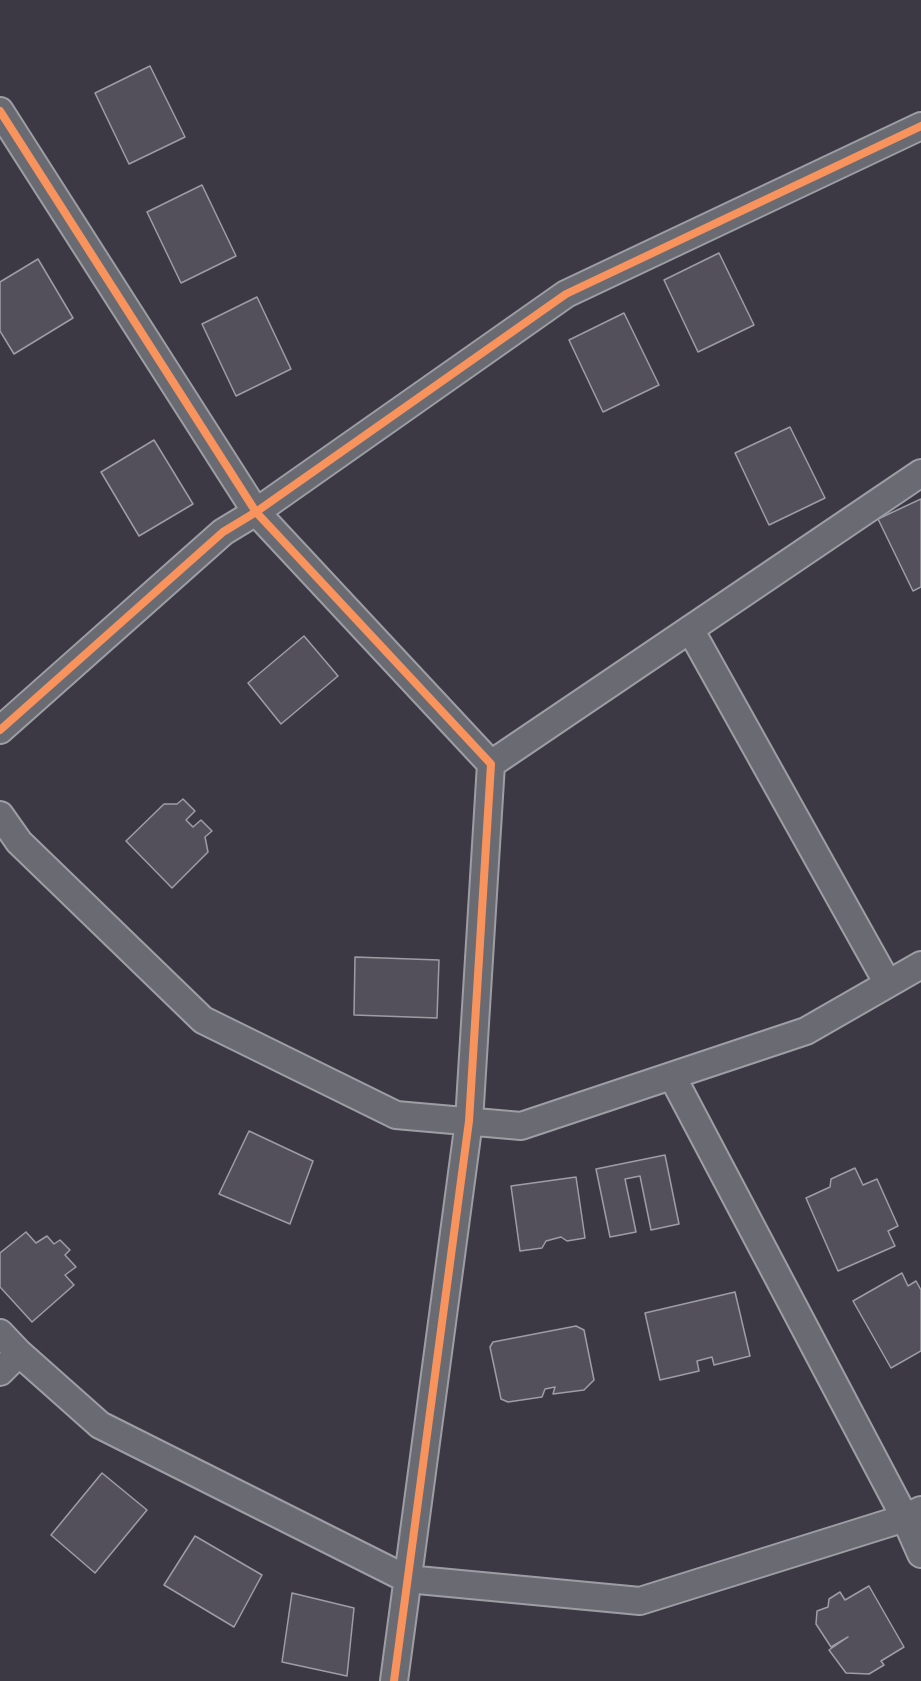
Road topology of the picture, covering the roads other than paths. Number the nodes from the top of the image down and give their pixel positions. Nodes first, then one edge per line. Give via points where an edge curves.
1 (0, 111) edge
2 (921, 126) edge
3 (921, 473) edge
4 (256, 512) junction
5 (690, 629) junction
6 (0, 730) edge
7 (491, 764) junction
8 (0, 815) edge
9 (921, 965) edge
10 (888, 984) junction
11 (672, 1076) junction
12 (469, 1121) junction
13 (0, 1333) edge
14 (19, 1353) junction
15 (0, 1372) edge
16 (913, 1514) edge
17 (921, 1554) edge
18 (407, 1579) junction
19 (394, 1681) edge

1 - 4 street
2 - 4 street via 566,294
3 - 5 street
4 - 6 street via 224,532
4 - 7 street
5 - 7 street
5 - 10 street
7 - 12 street
8 - 12 street via 19,842 203,1020 396,1115
9 - 10 street
10 - 11 street via 806,1031
11 - 12 street via 521,1126
11 - 16 street
12 - 18 street
13 - 14 street
14 - 15 street
14 - 18 street via 100,1425
16 - 17 street
16 - 18 street via 640,1601
18 - 19 street

